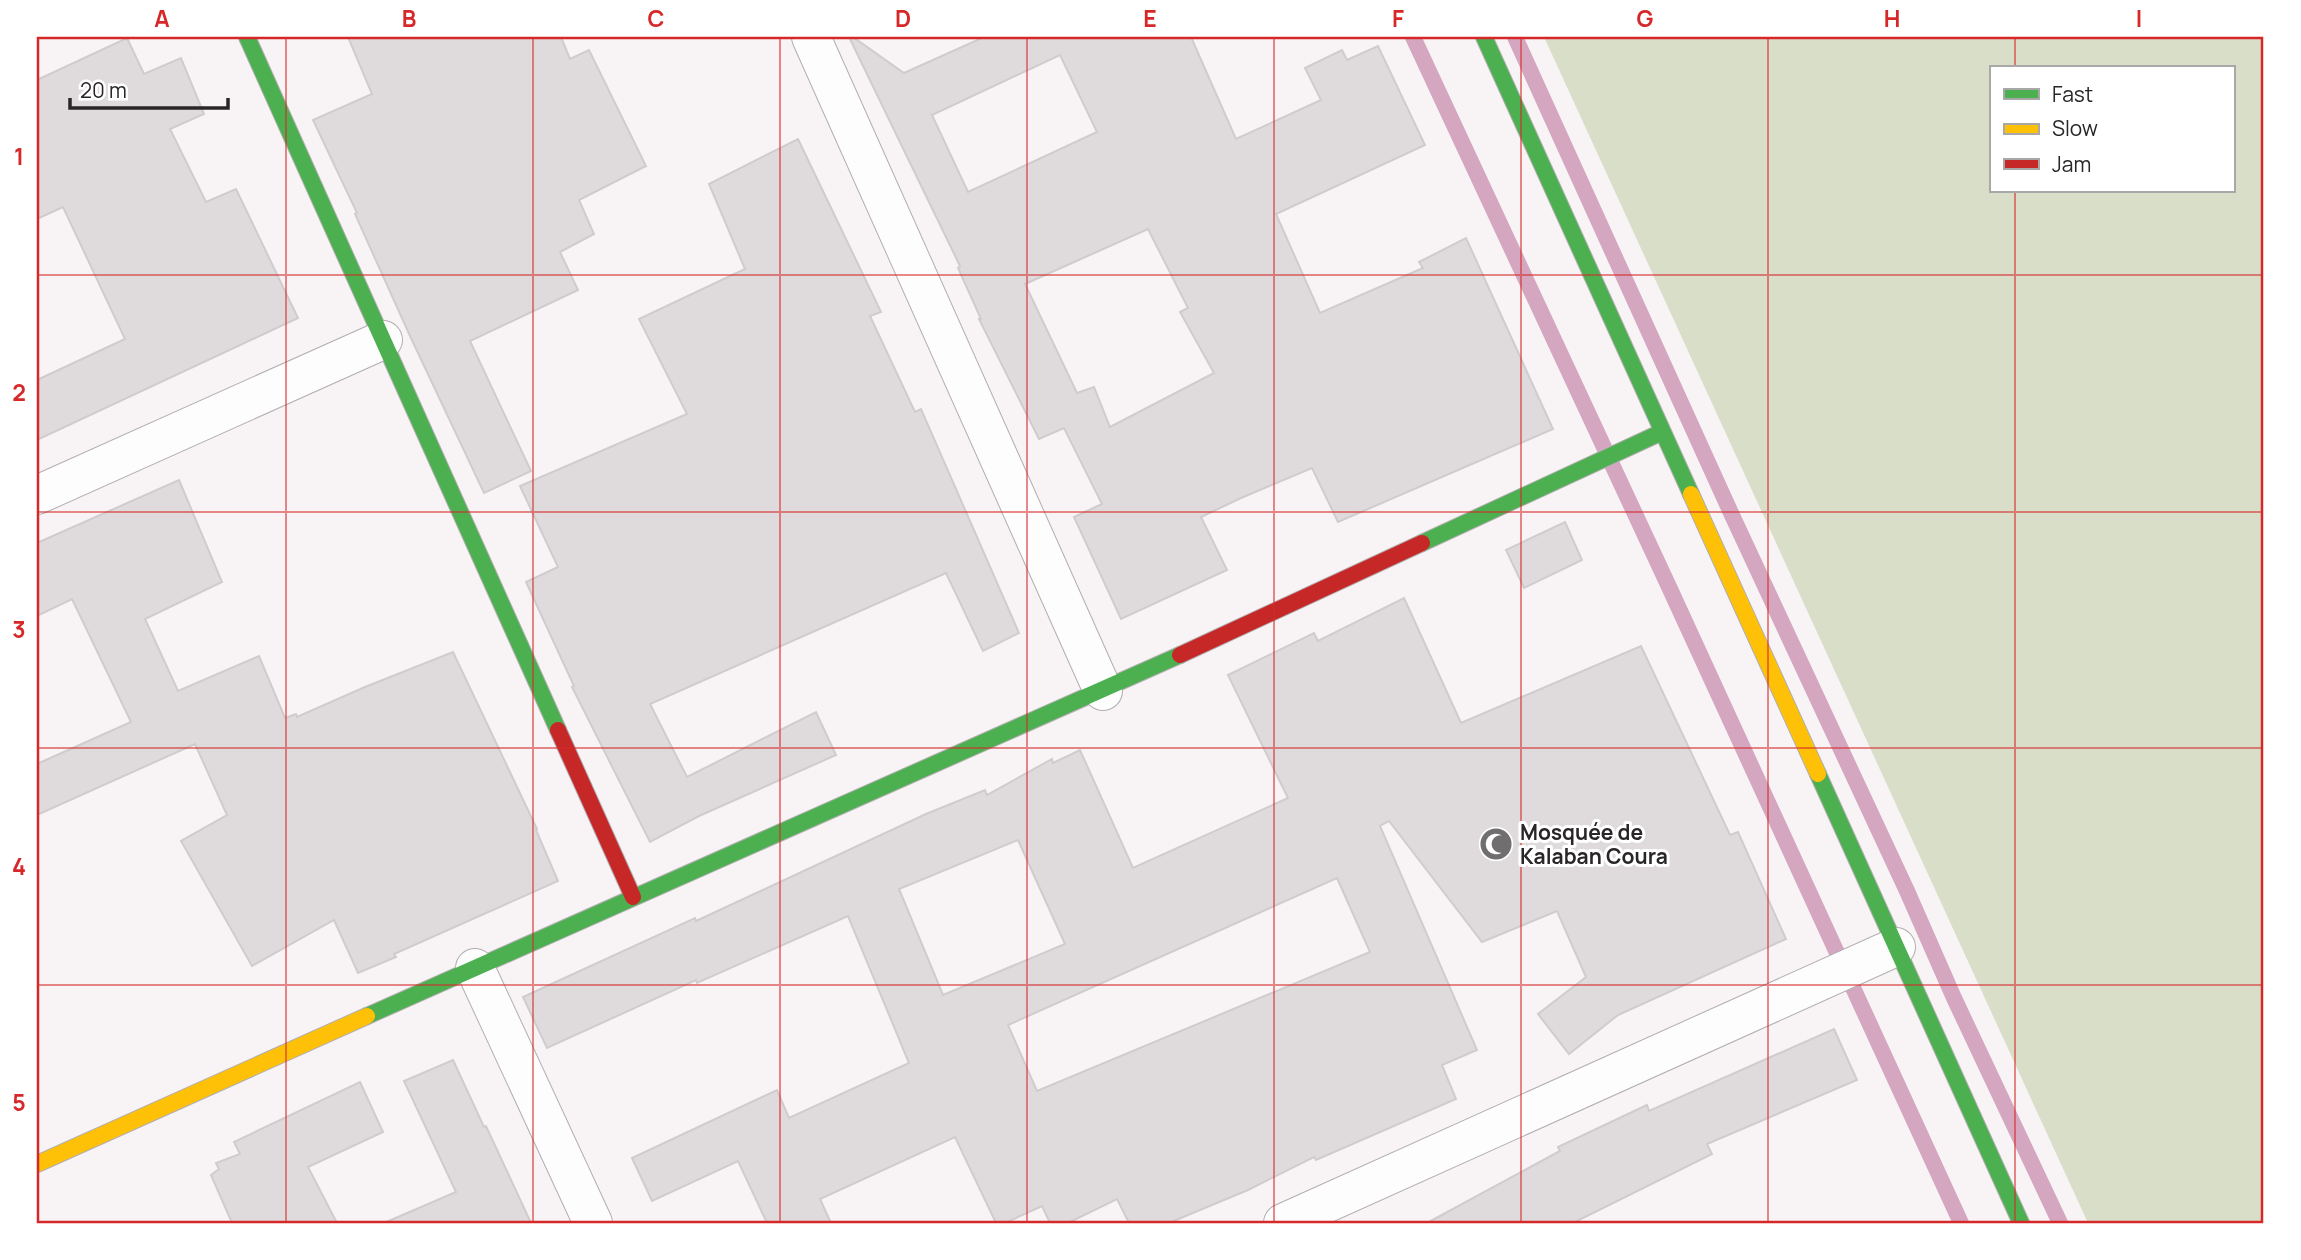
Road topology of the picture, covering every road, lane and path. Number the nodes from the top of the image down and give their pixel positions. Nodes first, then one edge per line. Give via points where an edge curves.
1 (247, 37) edge
2 (811, 37) edge
3 (1484, 37) edge
4 (383, 340) junction
5 (1662, 432) junction
6 (37, 495) edge
7 (1103, 691) junction
8 (633, 897) junction
9 (1896, 947) junction
10 (475, 968) junction
11 (37, 1164) edge
12 (593, 1223) edge
13 (1283, 1223) edge
14 (2021, 1223) edge

1 - 4 street
2 - 7 street
3 - 5 street
4 - 6 street
4 - 8 street
5 - 7 street
5 - 9 street
7 - 8 street
8 - 10 street
9 - 13 street
9 - 14 street
10 - 11 street
10 - 12 street

